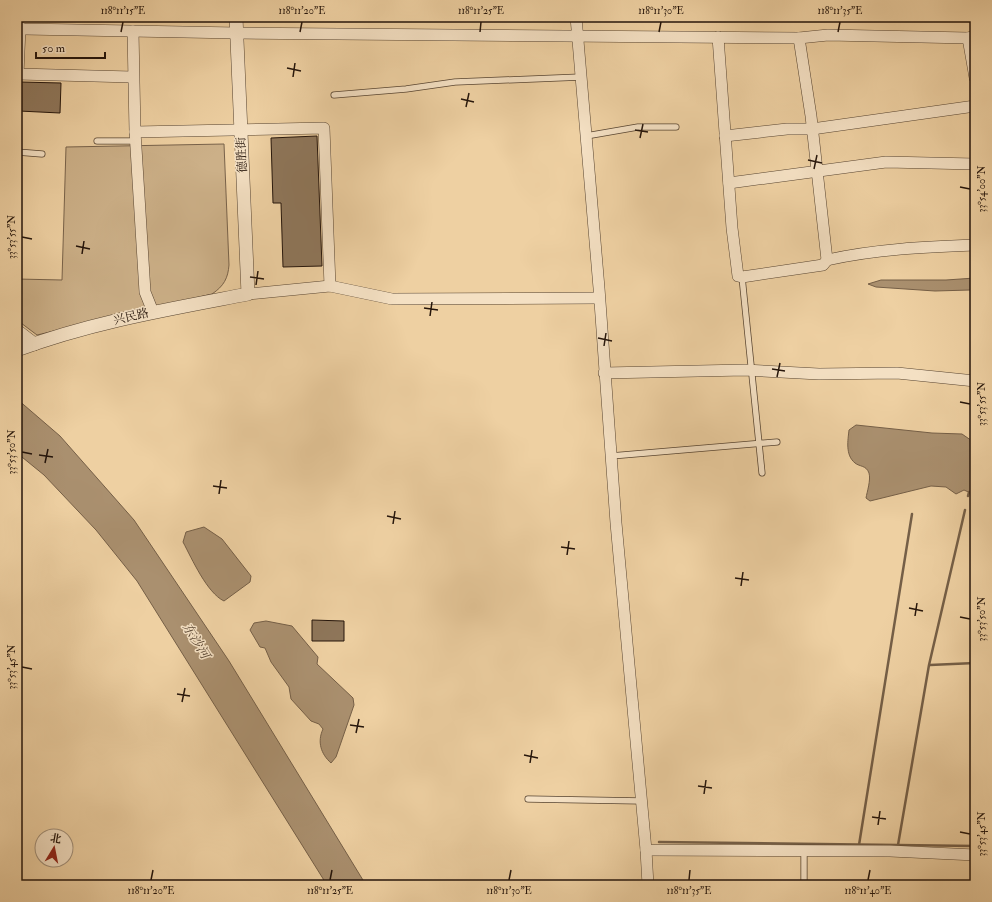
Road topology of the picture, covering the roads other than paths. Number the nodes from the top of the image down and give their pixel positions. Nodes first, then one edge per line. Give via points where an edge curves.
1 (236, 17) edge
2 (576, 17) edge
3 (18, 27) edge
4 (133, 31) junction
5 (237, 33) junction
6 (578, 36) junction
7 (718, 37) junction
8 (971, 37) edge
9 (799, 38) junction
10 (132, 77) junction
11 (581, 77) junction
12 (975, 78) edge
13 (334, 95) dead end
14 (975, 106) edge
15 (676, 127) dead end
16 (812, 129) junction
17 (241, 130) junction
18 (135, 136) junction
19 (586, 136) junction
20 (725, 136) junction
21 (97, 141) dead end
22 (17, 152) edge
23 (42, 154) dead end
24 (975, 164) edge
25 (816, 172) junction
26 (729, 183) junction
27 (975, 244) edge
28 (827, 260) junction
29 (742, 277) junction
30 (330, 286) junction
31 (248, 294) junction
32 (599, 298) junction
33 (153, 312) junction
34 (17, 331) edge
35 (34, 344) junction
36 (17, 350) edge
37 (750, 370) junction
38 (604, 373) junction
39 (975, 380) edge
40 (777, 442) dead end
41 (758, 443) junction
42 (610, 456) junction
43 (762, 473) dead end
44 (528, 799) dead end
45 (642, 801) junction
46 (646, 850) junction
47 (804, 851) junction
48 (975, 855) edge
49 (648, 885) edge
50 (804, 885) edge

1 - 5 street, 德胜街
2 - 6 street
3 - 4 street
3 - 10 street via 18,74
4 - 5 street
4 - 10 street
5 - 6 street
5 - 17 street, 德胜街
6 - 7 street
6 - 11 street
7 - 9 street
7 - 20 street
8 - 9 street
8 - 12 street
9 - 16 street
10 - 18 street
11 - 13 lane via 455,82
11 - 19 street
14 - 16 street
15 - 19 lane via 638,127
16 - 20 street via 787,129
16 - 25 street
17 - 18 street
17 - 30 street via 324,128
17 - 31 street, 德胜街
18 - 21 lane
18 - 33 street via 146,292
19 - 32 street
20 - 26 street
22 - 23 lane
24 - 25 street via 886,162
25 - 26 street
25 - 28 street
26 - 29 street via 738,276
27 - 28 street via 910,248
28 - 29 street via 823,265
29 - 37 lane
30 - 31 street
30 - 32 street via 392,299
31 - 33 street, 兴民路
32 - 38 street
33 - 35 street, 兴民路 via 79,329
34 - 35 street
35 - 36 street, 兴民路
37 - 38 street
37 - 39 street via 818,374 897,373
37 - 41 lane
38 - 42 street
40 - 41 lane
41 - 42 lane
41 - 43 lane
42 - 45 street
44 - 45 lane
45 - 46 street
46 - 47 street
46 - 49 street
47 - 48 street via 890,851
47 - 50 lane

